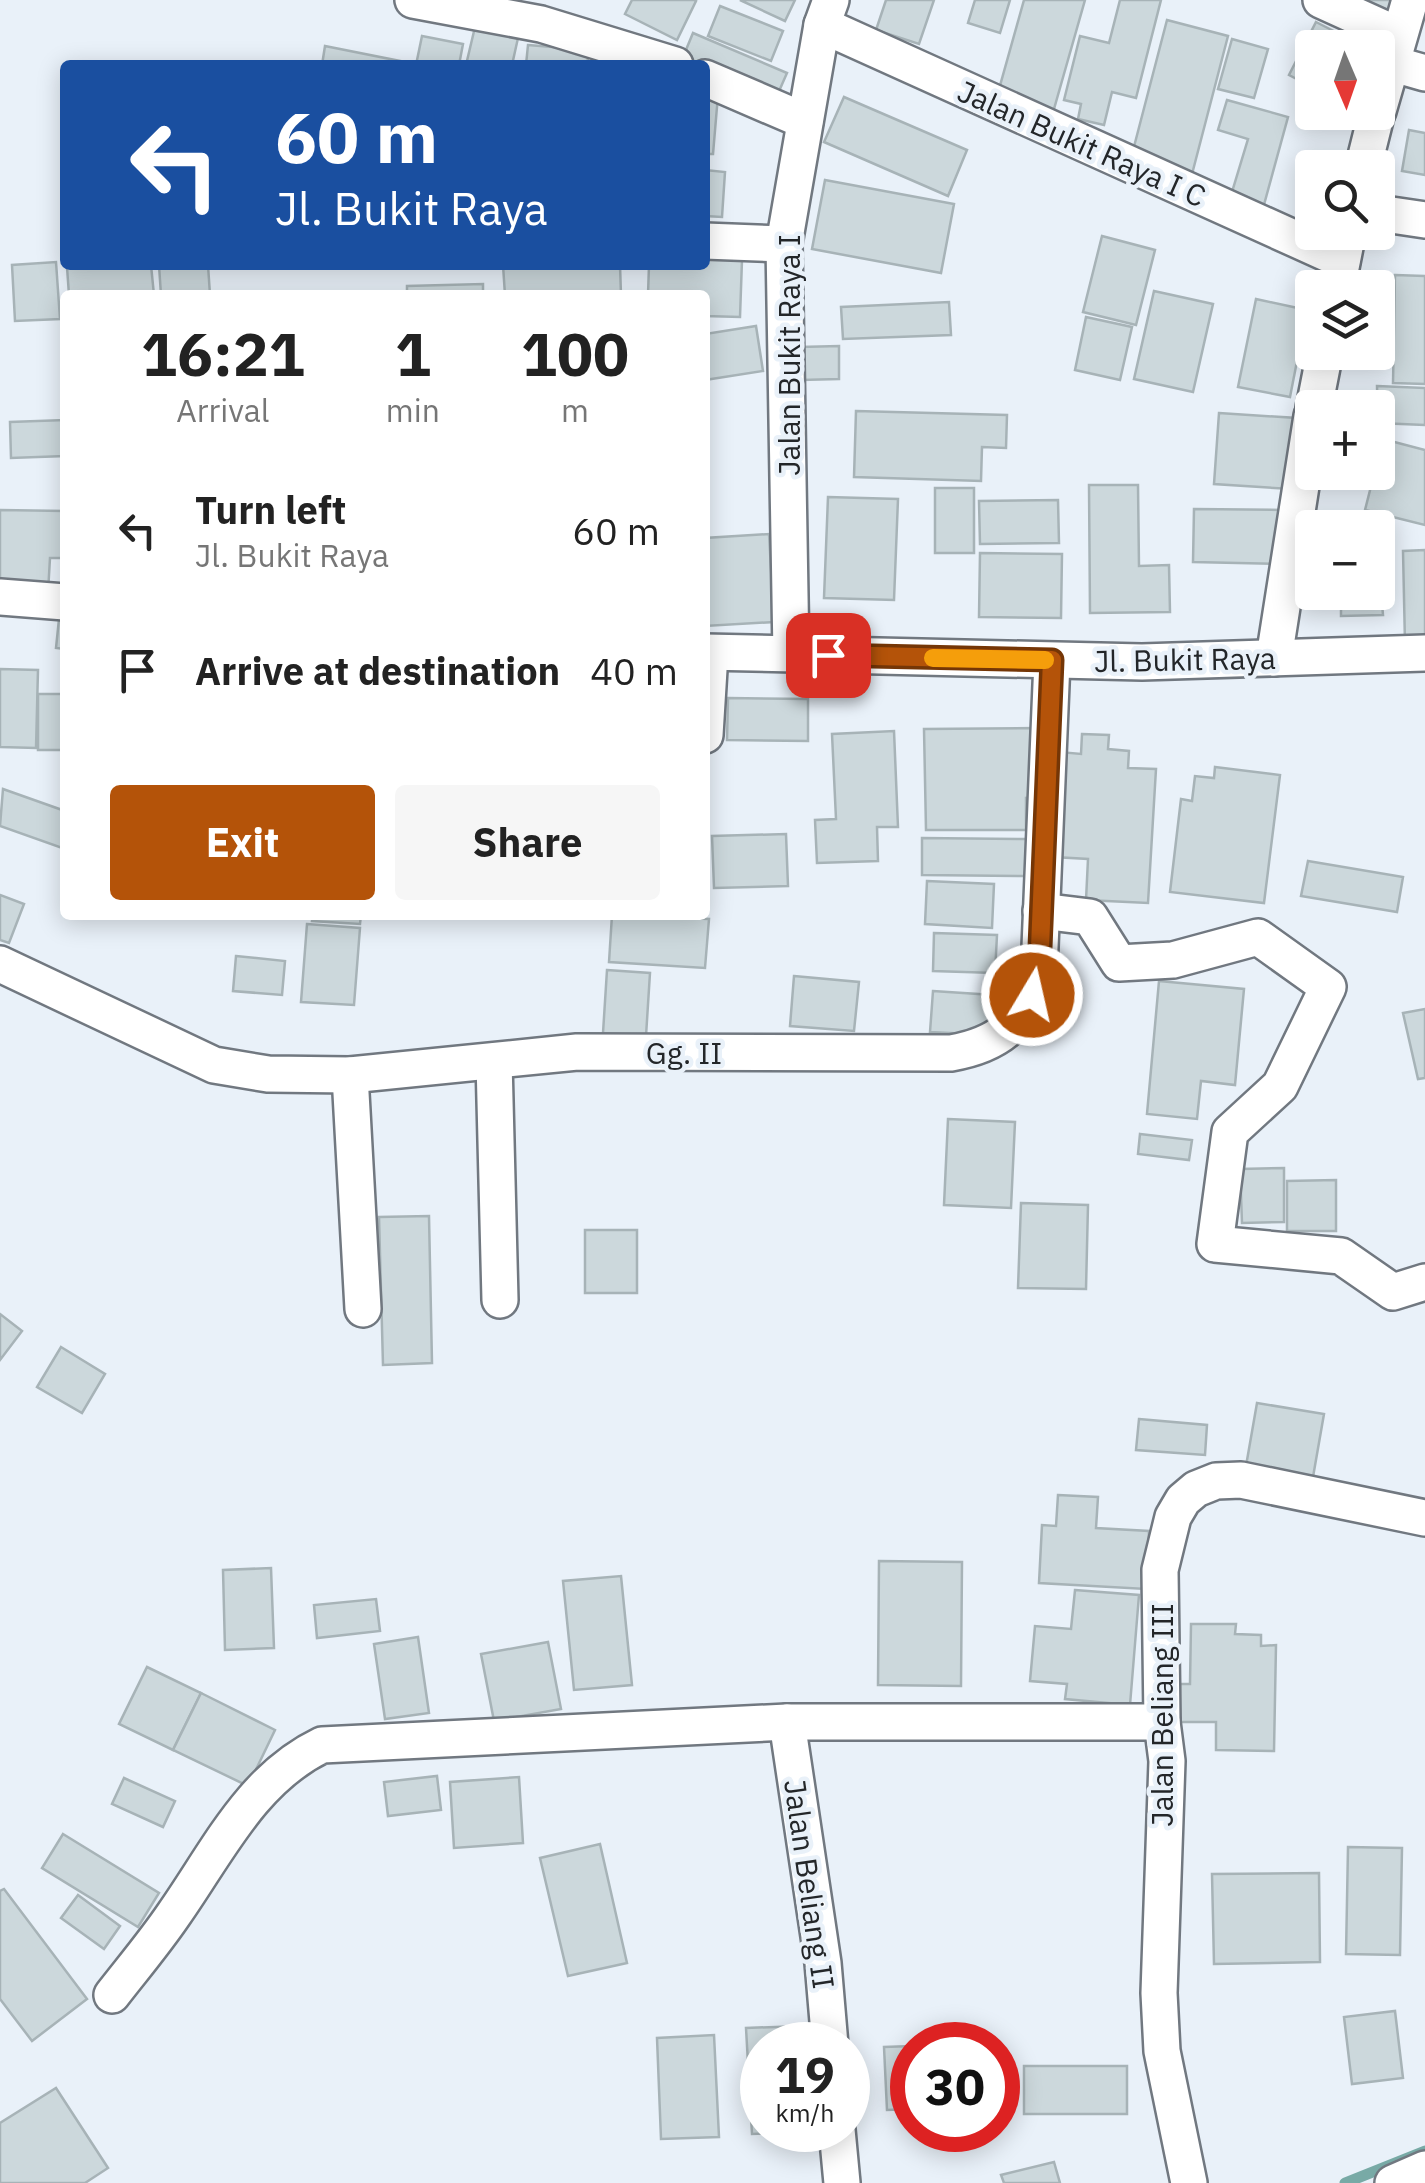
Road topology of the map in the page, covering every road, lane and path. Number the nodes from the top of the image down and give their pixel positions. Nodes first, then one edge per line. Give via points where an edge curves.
1 (414, 0) edge
2 (1321, 0) edge
3 (1410, 0) edge
4 (826, 13) edge
5 (1366, 30) edge
6 (1395, 46) edge
7 (1395, 50) edge
8 (664, 60) edge
9 (1425, 74) edge
10 (710, 80) edge
11 (805, 120) junction
12 (1395, 215) edge
13 (1425, 220) edge
14 (710, 242) edge
15 (784, 244) junction
16 (1342, 260) edge
17 (1300, 490) edge
18 (0, 597) edge
19 (60, 602) edge
20 (710, 652) edge
21 (791, 654) junction
22 (1425, 654) edge
23 (1274, 658) junction
24 (1052, 660) junction
25 (1042, 911) junction
26 (0, 964) edge
27 (494, 1061) junction
28 (350, 1076) junction
29 (1425, 1282) edge
30 (500, 1300) dead end
31 (363, 1309) dead end
32 (1425, 1518) edge
33 (787, 1722) junction
34 (1162, 1722) junction
35 (112, 1995) dead end
36 (828, 2022) edge
37 (839, 2152) edge
38 (1425, 2169) edge
39 (842, 2183) edge
40 (1189, 2183) edge
41 (1393, 2183) edge

1 - 8 street via 542,24
2 - 5 street
3 - 6 street
4 - 11 street, Jalan Bukit Raya I
4 - 16 street, Jalan Bukit Raya I C
7 - 9 street
10 - 11 street
11 - 15 street, Jalan Bukit Raya I
12 - 13 street
14 - 15 street
15 - 21 street, Jalan Bukit Raya I
17 - 23 street
18 - 19 street
20 - 21 street, Jl. Bukit Raya
21 - 24 street, Jl. Bukit Raya
22 - 23 street, Jl. Bukit Raya
23 - 24 street, Jl. Bukit Raya
24 - 25 street, Gg. II
25 - 27 street, Gg. II via 1039,971 1023,1016 1010,1031 972,1050 577,1052
25 - 29 street via 1090,917 1119,963 1173,960 1258,937 1328,986 1280,1086 1230,1132 1215,1244 1341,1256 1394,1292
26 - 28 street, Gg. II via 214,1065
27 - 28 street, Gg. II
27 - 30 street
28 - 31 street
32 - 34 street, Jalan Beliang III via 1241,1480 1196,1488 1173,1517 1160,1570
33 - 34 street
33 - 35 street via 322,1745 280,1772 234,1821
33 - 36 street, Jalan Beliang II
34 - 40 street, Jalan Beliang III via 1162,2051
37 - 39 street
38 - 41 street

